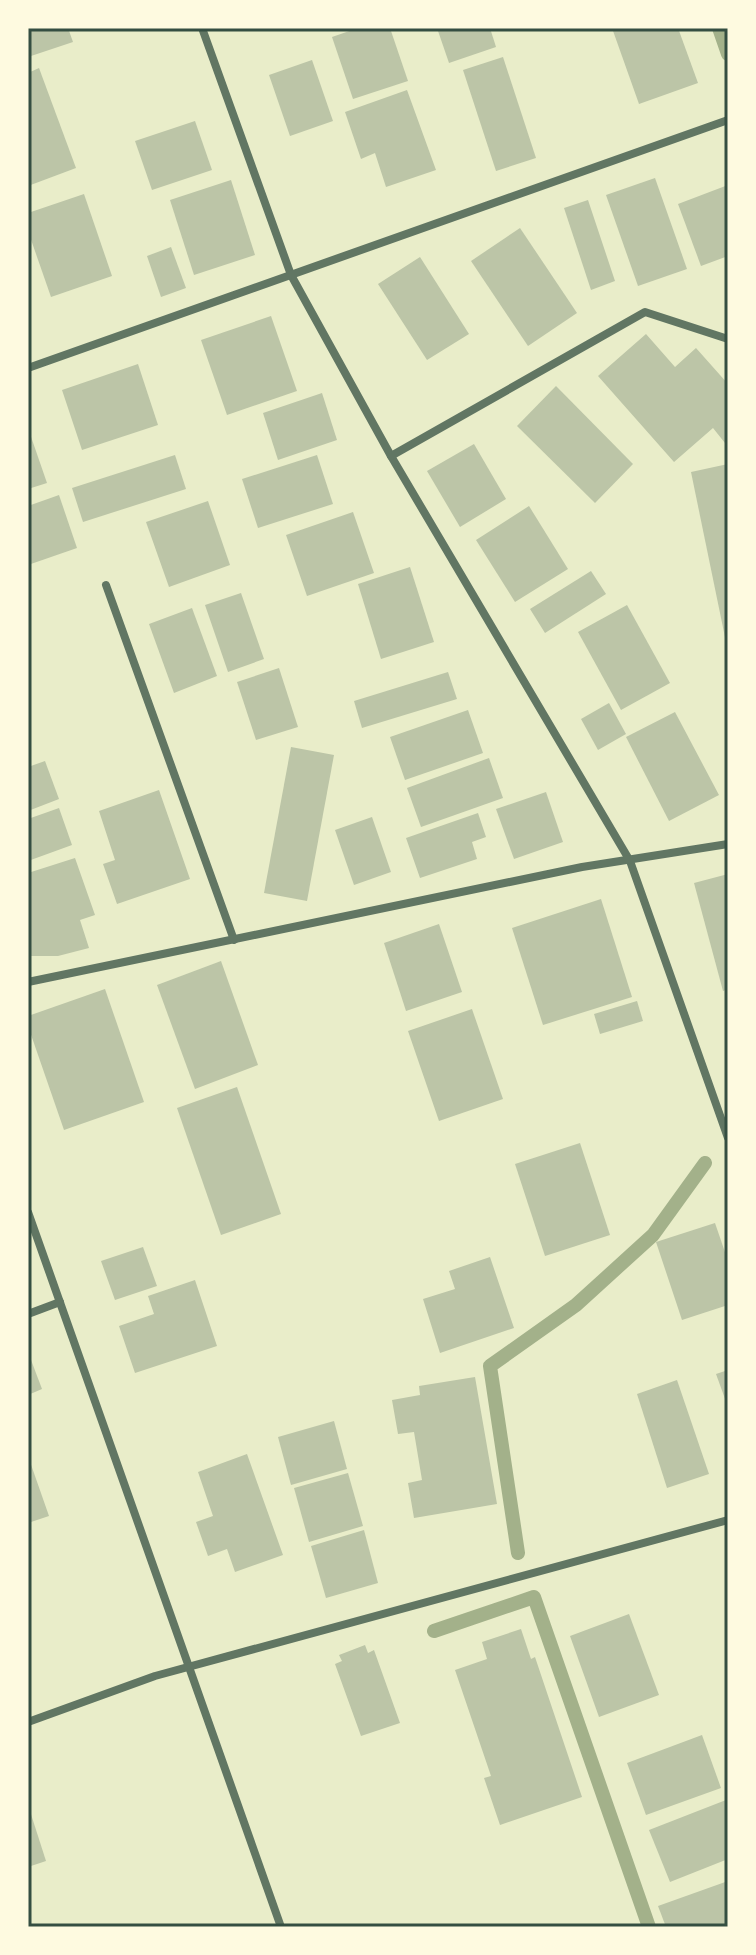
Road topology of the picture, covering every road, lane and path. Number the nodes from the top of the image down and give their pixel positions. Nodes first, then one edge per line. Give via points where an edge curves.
1 (202, 28) edge
2 (728, 120) edge
3 (291, 275) junction
4 (728, 339) edge
5 (28, 368) edge
6 (391, 456) junction
7 (106, 585) dead end
8 (728, 844) edge
9 (630, 861) junction
10 (234, 940) junction
11 (28, 982) edge
12 (728, 1138) edge
13 (28, 1212) edge
14 (60, 1302) junction
15 (28, 1314) edge
16 (728, 1520) edge
17 (189, 1668) junction
18 (28, 1722) edge
19 (281, 1927) edge

1 - 3 street
2 - 3 street
3 - 5 street
3 - 6 street
4 - 6 street via 645,312
6 - 9 street
7 - 10 street
8 - 9 street
9 - 10 street
9 - 12 street
10 - 11 street
13 - 14 street
14 - 15 street
14 - 17 street
16 - 17 street
17 - 18 street
17 - 19 street

